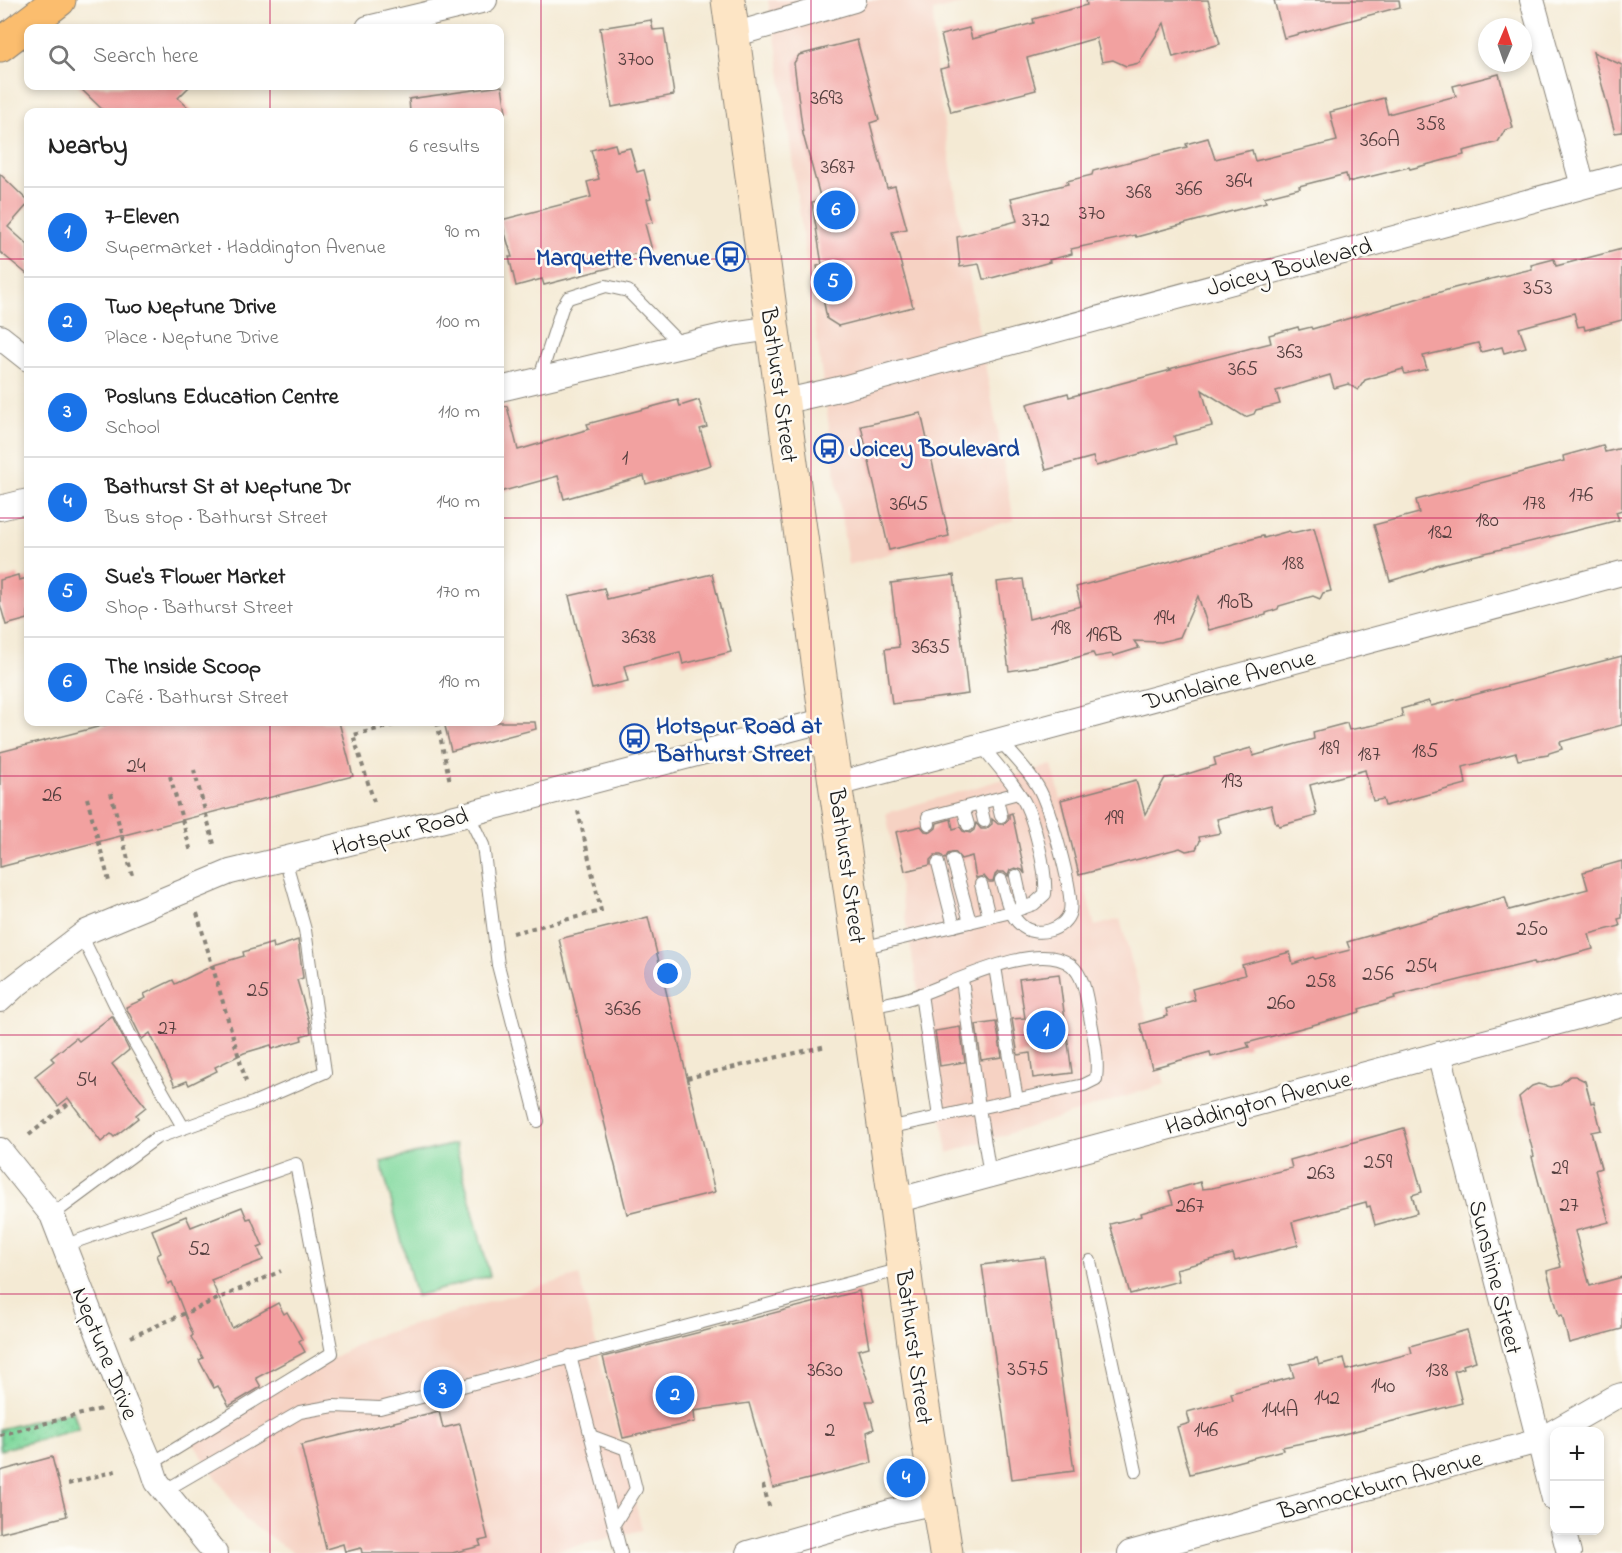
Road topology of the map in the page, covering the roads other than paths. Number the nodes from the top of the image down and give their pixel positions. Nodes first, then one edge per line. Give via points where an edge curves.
1 (59, 0) edge
2 (485, 0) edge
3 (728, 0) edge
4 (854, 0) edge
5 (1533, 0) edge
6 (28, 24) edge
7 (385, 24) edge
8 (24, 27) edge
9 (733, 35) junction
10 (0, 45) edge
11 (1622, 176) edge
12 (1583, 186) junction
13 (772, 328) junction
14 (0, 337) edge
15 (682, 346) junction
16 (24, 356) edge
17 (539, 380) junction
18 (504, 388) edge
19 (782, 402) junction
20 (24, 502) edge
21 (0, 508) edge
22 (1622, 573) edge
23 (826, 720) junction
24 (991, 743) junction
25 (837, 784) junction
26 (1018, 793) junction
27 (997, 799) junction
28 (980, 803) junction
29 (963, 808) junction
30 (468, 814) junction
31 (1001, 816) dead end
32 (984, 821) dead end
33 (929, 824) dead end
34 (968, 825) dead end
35 (285, 859) junction
36 (953, 860) dead end
37 (938, 863) dead end
38 (1016, 876) dead end
39 (1001, 880) dead end
40 (981, 884) dead end
41 (1023, 908) junction
42 (1011, 912) junction
43 (989, 917) junction
44 (970, 922) junction
45 (954, 926) junction
46 (81, 935) junction
47 (860, 948) junction
48 (995, 967) junction
49 (962, 978) junction
50 (921, 994) junction
51 (0, 1000) edge
52 (1622, 1005) edge
53 (868, 1008) junction
54 (1439, 1054) junction
55 (1017, 1100) junction
56 (979, 1108) junction
57 (939, 1117) junction
58 (538, 1121) dead end
59 (183, 1127) junction
60 (885, 1129) junction
61 (0, 1150) edge
62 (990, 1175) junction
63 (895, 1201) junction
64 (52, 1215) junction
65 (63, 1246) junction
66 (1089, 1260) dead end
67 (904, 1269) junction
68 (570, 1356) junction
69 (1622, 1395) edge
70 (591, 1436) junction
71 (1538, 1441) junction
72 (151, 1464) junction
73 (1136, 1471) dead end
74 (1550, 1484) edge
75 (164, 1491) junction
76 (937, 1502) junction
77 (614, 1524) junction
78 (1564, 1535) edge
79 (215, 1553) edge
80 (621, 1553) edge
81 (748, 1553) edge
82 (946, 1553) edge
83 (1130, 1553) edge
84 (1569, 1553) edge

1 - 6 highway
2 - 7 street
3 - 9 main road, Bathurst Street
4 - 9 street
5 - 12 street
8 - 10 highway
9 - 13 main road, Bathurst Street
11 - 12 street, Joicey Boulevard
12 - 19 street, Joicey Boulevard
13 - 15 street
13 - 19 main road, Bathurst Street
14 - 16 street
15 - 17 street
15 - 17 lane via 628,291 606,286 568,298
17 - 18 street
19 - 23 main road, Bathurst Street
20 - 21 street
22 - 24 street, Dunblaine Avenue
23 - 25 main road, Bathurst Street
23 - 30 street, Hotspur Road
24 - 25 street, Dunblaine Avenue
24 - 26 lane
24 - 42 lane via 1027,771 1040,789 1071,899 1065,922 1053,930 1033,932 1022,927
25 - 47 main road, Bathurst Street
26 - 27 lane
26 - 41 lane via 1031,822 1046,881 1045,894
27 - 28 lane
27 - 31 lane
28 - 29 lane
28 - 32 lane
29 - 33 lane via 943,817 928,818
29 - 34 lane
30 - 35 street, Hotspur Road
30 - 58 lane via 483,845 498,965
35 - 46 street, Hotspur Road via 230,872
35 - 59 lane via 305,930 325,1072
36 - 44 lane
37 - 45 lane
38 - 41 lane
39 - 42 lane
40 - 43 lane
41 - 42 lane
42 - 43 lane
43 - 44 lane
44 - 45 lane
45 - 47 lane
46 - 51 street, Hotspur Road
46 - 59 lane via 129,1033
47 - 53 main road, Bathurst Street
48 - 49 lane
48 - 55 lane
48 - 55 lane via 1036,956 1056,957 1072,966 1085,986 1098,1064 1096,1079 1084,1085
49 - 50 lane
49 - 56 lane
50 - 53 lane
50 - 57 lane
52 - 54 street, Haddington Avenue
53 - 60 main road, Bathurst Street
54 - 62 street, Haddington Avenue
54 - 71 street, Sunshine Street
55 - 56 lane
56 - 57 lane
56 - 62 lane
57 - 60 lane
59 - 64 lane via 156,1138
60 - 63 main road, Bathurst Street
61 - 64 street, Neptune Drive
62 - 63 street, Haddington Avenue
63 - 67 main road, Bathurst Street
64 - 65 street, Neptune Drive
65 - 72 street, Neptune Drive
65 - 72 lane via 296,1164 332,1353
66 - 73 lane
67 - 68 lane
67 - 76 main road, Bathurst Street
68 - 70 lane
68 - 75 lane via 380,1408 334,1406 300,1412
69 - 71 street, Bannockburn Avenue
70 - 77 lane
70 - 77 lane via 626,1449 636,1489
71 - 74 street, Sunshine Street
71 - 83 street, Bannockburn Avenue
72 - 75 street, Neptune Drive via 156,1482
75 - 79 street, Neptune Drive
76 - 81 street
76 - 82 main road, Bathurst Street
77 - 80 lane
78 - 84 street

